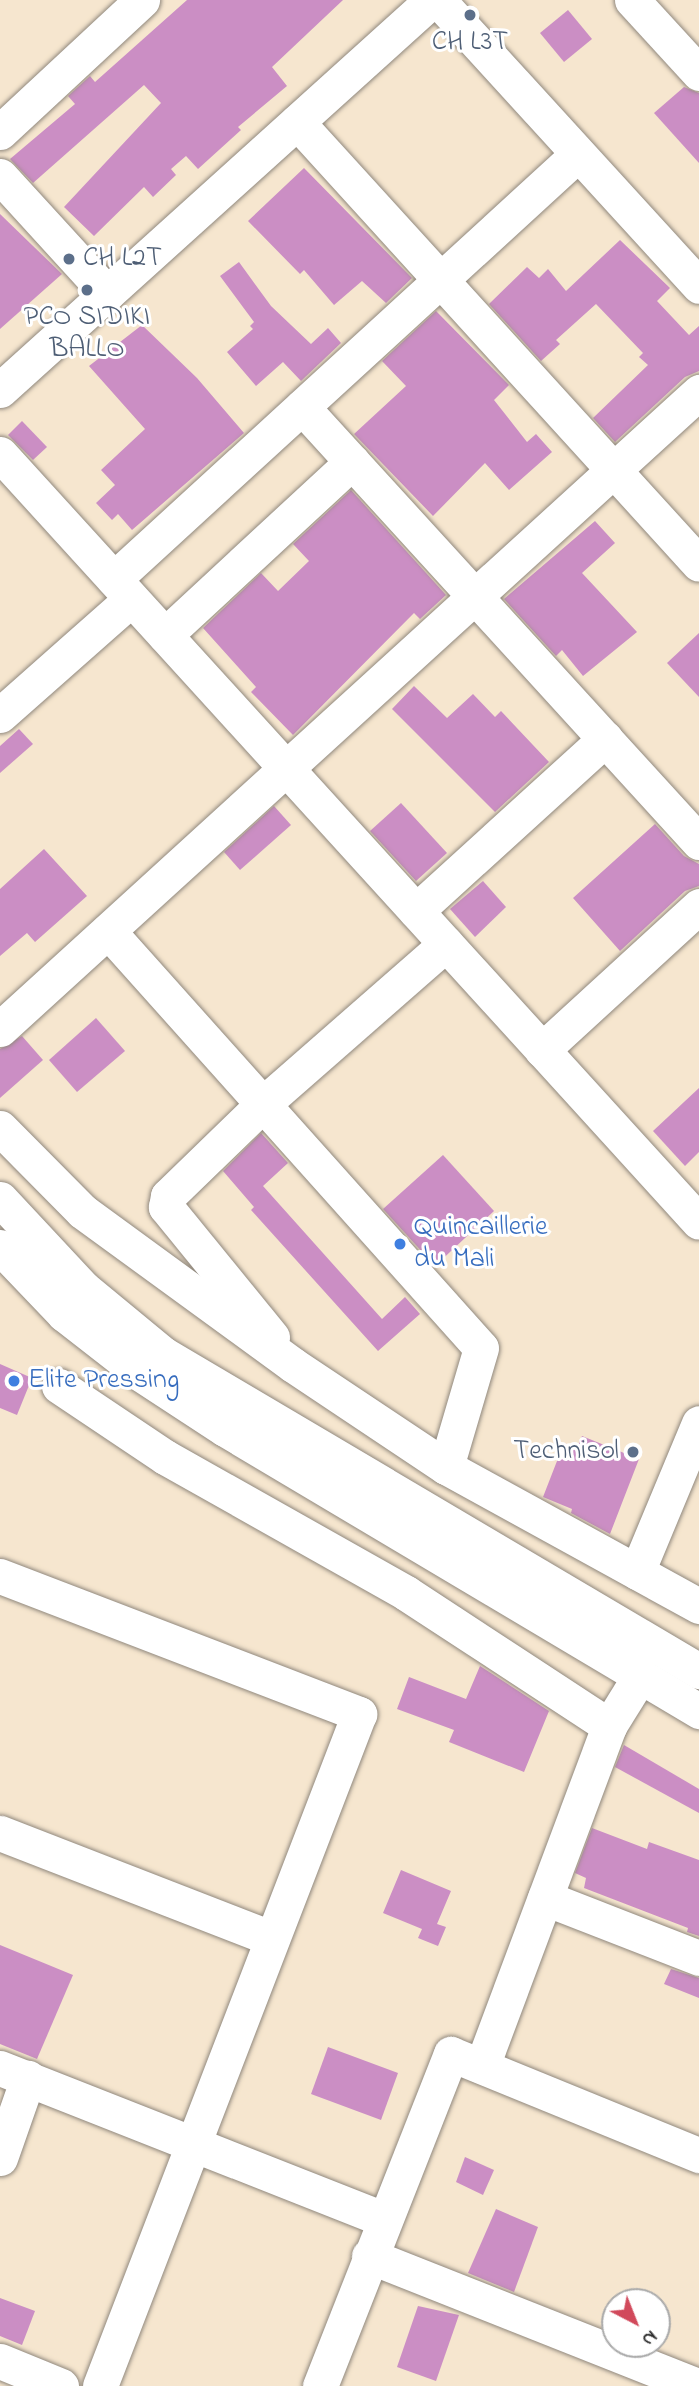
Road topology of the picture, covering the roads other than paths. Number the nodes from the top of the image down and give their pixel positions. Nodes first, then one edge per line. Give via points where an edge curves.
1 (142, 0) edge
2 (432, 0) edge
3 (438, 0) edge
4 (632, 0) edge
5 (699, 73) edge
6 (297, 122) junction
7 (0, 132) edge
8 (578, 154) junction
9 (0, 176) edge
10 (440, 280) junction
11 (699, 286) edge
12 (107, 293) junction
13 (0, 390) edge
14 (699, 392) edge
15 (302, 407) junction
16 (0, 454) edge
17 (352, 462) junction
18 (614, 470) junction
19 (699, 564) edge
20 (122, 589) junction
21 (475, 596) junction
22 (165, 635) junction
23 (0, 715) edge
24 (605, 739) junction
25 (286, 768) junction
26 (699, 842) edge
27 (699, 906) edge
28 (416, 911) junction
29 (107, 931) junction
30 (446, 944) junction
31 (0, 1029) edge
32 (542, 1050) junction
33 (263, 1104) junction
34 (0, 1128) edge
35 (0, 1199) edge
36 (166, 1207) junction
37 (699, 1222) edge
38 (110, 1231) junction
39 (0, 1247) edge
40 (293, 1365) junction
41 (59, 1386) dead end
42 (699, 1423) edge
43 (446, 1467) junction
44 (637, 1572) junction
45 (0, 1576) edge
46 (699, 1606) edge
47 (699, 1671) edge
48 (640, 1676) junction
49 (699, 1711) edge
50 (609, 1726) junction
51 (0, 1833) edge
52 (545, 1898) junction
53 (271, 1938) junction
54 (699, 1958) edge
55 (482, 2066) junction
56 (14, 2073) edge
57 (192, 2143) junction
58 (699, 2155) edge
59 (0, 2158) edge
60 (384, 2219) junction
61 (369, 2256) junction
62 (0, 2361) edge
63 (52, 2384) edge
64 (100, 2386) edge
65 (320, 2386) edge
66 (697, 2386) edge

1 - 7 street
2 - 6 street
3 - 8 street
4 - 5 street
6 - 10 street
6 - 12 street
8 - 10 street
8 - 11 street
9 - 12 street
10 - 15 street
10 - 18 street
12 - 13 street
14 - 18 street
15 - 17 street
15 - 20 street
16 - 20 street
17 - 21 street
17 - 22 street
18 - 19 street
18 - 21 street
20 - 22 street
20 - 23 street
21 - 24 street
21 - 25 street
22 - 25 street
24 - 26 street
24 - 28 street
25 - 28 street
25 - 29 street
27 - 32 street
28 - 30 street
29 - 31 street
29 - 33 street
30 - 32 street
30 - 33 street
32 - 37 street
33 - 36 street via 168,1196
33 - 43 street via 481,1348
34 - 38 street via 82,1211
35 - 47 street via 83,1287 163,1354
36 - 38 street
36 - 40 street via 237,1289
38 - 40 street
39 - 48 street via 64,1314 141,1374 225,1429
40 - 43 street
41 - 50 street via 164,1457 405,1593
42 - 44 street
43 - 44 street
44 - 46 street
45 - 53 street via 359,1714
48 - 49 street
48 - 50 street
50 - 52 street
51 - 53 street
52 - 54 street
52 - 55 street
53 - 57 street
55 - 58 street
55 - 60 street via 451,2054
56 - 57 street
56 - 59 street
57 - 60 street
57 - 64 street
60 - 61 street
61 - 65 street
61 - 66 street
62 - 63 street

